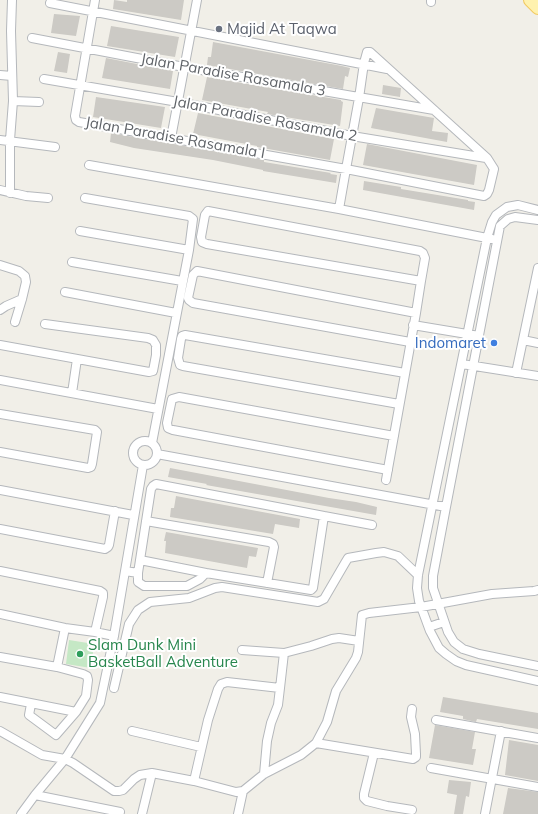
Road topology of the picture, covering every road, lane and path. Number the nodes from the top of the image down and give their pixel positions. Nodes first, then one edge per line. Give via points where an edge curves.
1 (12, 0) edge
2 (95, 0) edge
3 (197, 0) edge
4 (530, 0) edge
5 (50, 3) dead end
6 (538, 8) edge
7 (93, 12) junction
8 (191, 31) junction
9 (32, 38) dead end
10 (87, 48) junction
11 (364, 63) junction
12 (184, 67) junction
13 (388, 69) junction
14 (0, 75) edge
15 (12, 76) junction
16 (44, 79) dead end
17 (80, 84) junction
18 (360, 98) junction
19 (13, 100) junction
20 (39, 102) dead end
21 (178, 102) junction
22 (434, 110) junction
23 (352, 136) junction
24 (171, 138) junction
25 (0, 140) edge
26 (10, 140) junction
27 (55, 147) dead end
28 (487, 158) junction
29 (89, 165) dead end
30 (346, 169) junction
31 (0, 190) edge
32 (10, 193) junction
33 (48, 198) dead end
34 (85, 198) dead end
35 (339, 210) junction
36 (538, 210) edge
37 (538, 220) edge
38 (80, 231) dead end
39 (486, 238) junction
40 (497, 240) junction
41 (188, 250) junction
42 (72, 262) dead end
43 (0, 265) edge
44 (538, 268) edge
45 (537, 279) edge
46 (182, 281) junction
47 (421, 281) junction
48 (65, 292) dead end
49 (22, 299) junction
50 (0, 310) edge
51 (529, 310) junction
52 (538, 312) edge
53 (176, 313) junction
54 (416, 313) junction
55 (15, 322) dead end
56 (45, 324) dead end
57 (413, 325) junction
58 (467, 334) junction
59 (479, 336) junction
60 (523, 340) junction
61 (410, 342) junction
62 (538, 343) edge
63 (0, 345) edge
64 (77, 359) junction
65 (462, 364) junction
66 (473, 366) junction
67 (516, 373) junction
68 (405, 374) junction
69 (538, 376) edge
70 (0, 380) edge
71 (72, 393) junction
72 (399, 404) junction
73 (158, 409) junction
74 (0, 414) edge
75 (394, 436) junction
76 (152, 443) junction
77 (0, 452) edge
78 (157, 454) junction
79 (143, 465) junction
80 (388, 470) junction
81 (386, 480) dead end
82 (0, 490) edge
83 (432, 505) junction
84 (446, 507) junction
85 (115, 512) junction
86 (133, 515) junction
87 (324, 516) junction
88 (146, 521) junction
89 (372, 525) dead end
90 (0, 529) edge
91 (140, 560) junction
92 (0, 571) edge
93 (125, 571) junction
94 (138, 573) junction
95 (206, 573) junction
96 (418, 575) junction
97 (267, 583) junction
98 (538, 590) edge
99 (438, 603) junction
100 (421, 607) junction
101 (0, 614) edge
102 (444, 622) junction
103 (429, 627) junction
104 (65, 628) junction
105 (95, 632) junction
106 (114, 636) junction
107 (359, 641) junction
108 (242, 650) dead end
109 (284, 652) junction
110 (0, 657) edge
111 (535, 665) edge
112 (57, 667) junction
113 (528, 679) junction
114 (538, 681) edge
115 (114, 688) dead end
116 (280, 688) junction
117 (0, 697) edge
118 (31, 704) junction
119 (412, 709) dead end
120 (76, 712) junction
121 (436, 720) dead end
122 (132, 730) dead end
123 (0, 731) edge
124 (501, 731) junction
125 (538, 738) edge
126 (316, 743) junction
127 (201, 747) junction
128 (374, 753) junction
129 (65, 759) junction
130 (432, 768) dead end
131 (152, 773) junction
132 (264, 774) junction
133 (492, 779) junction
134 (194, 782) junction
135 (538, 787) edge
136 (243, 791) junction
137 (35, 795) junction
138 (412, 810) dead end
139 (120, 812) dead end
140 (21, 814) edge
141 (142, 814) edge
142 (238, 814) edge
143 (485, 814) edge

1 - 15 street
2 - 7 street, Jalan Paradise Rasamala I
3 - 8 street
4 - 6 main road
5 - 7 street
7 - 8 street
7 - 10 street, Jalan Paradise Rasamala I
8 - 11 street
8 - 12 street
9 - 10 street, Jalan Paradise Rasamala 3
10 - 12 street, Jalan Paradise Rasamala 3
10 - 17 street, Jalan Paradise Rasamala I
11 - 13 street
11 - 13 street via 367,53 370,52
11 - 18 street
12 - 18 street, Jalan Paradise Rasamala 3
12 - 21 street
13 - 22 street
14 - 15 street
15 - 19 street
16 - 17 street, Jalan Paradise Rasamala 2
17 - 21 street, Jalan Paradise Rasamala 2
17 - 24 street, Jalan Paradise Rasamala I via 75,116 79,122
18 - 22 street, Jalan Paradise Rasamala 3
18 - 23 street
19 - 20 street
19 - 26 street
21 - 23 street, Jalan Paradise Rasamala 2
21 - 24 street
22 - 28 street
23 - 28 street, Jalan Paradise Rasamala 2
23 - 30 street
24 - 30 street, Jalan Paradise Rasamala I
25 - 26 street
26 - 27 street
26 - 32 street
28 - 30 street, Jalan Paradise Rasamala I via 494,169 489,190 484,196
29 - 35 street
30 - 35 street
31 - 32 street
32 - 33 street
34 - 41 street via 191,218 193,224
35 - 39 street
36 - 39 street via 518,205 507,206 492,222
37 - 40 street via 515,217 508,219 500,226
38 - 41 street
39 - 40 street
39 - 58 street
40 - 59 street
41 - 46 street
42 - 46 street
43 - 49 street via 19,271 25,276
44 - 45 street
45 - 51 street
46 - 53 street
47 - 47 street via 207,244 202,242 201,237 205,215 211,211 420,251 425,258
47 - 54 street
48 - 53 street
49 - 50 street
49 - 55 street
51 - 52 street
51 - 60 street
53 - 73 street
54 - 57 street
54 - 61 street via 197,271 193,275 188,298 193,303
56 - 64 street via 148,338 156,345 152,372
57 - 58 street
57 - 61 street
58 - 59 street
58 - 65 street
59 - 66 street
60 - 62 street
60 - 67 street
61 - 68 street
63 - 64 street
64 - 71 street
65 - 66 street
65 - 83 street
66 - 67 street
66 - 84 street
67 - 69 street
68 - 72 street
68 - 72 street via 185,335 181,339 178,362 183,366
70 - 71 street
71 - 73 street
72 - 75 street
73 - 76 street
74 - 77 street via 97,432 92,464 88,468
75 - 80 street
75 - 80 street via 176,397 172,399 168,428 173,430
76 - 78 street
76 - 79 street via 141,442 135,447 135,458
78 - 79 street via 153,462
78 - 83 street
79 - 86 street
80 - 81 street
82 - 85 street
83 - 84 street
83 - 96 street
84 - 99 street via 433,576 433,588
85 - 86 street
85 - 90 street via 109,545 105,549
86 - 93 street
87 - 88 street via 156,484 151,489
87 - 89 street
87 - 97 street via 312,590
88 - 91 street
88 - 97 street via 273,544
91 - 94 street
91 - 95 street
92 - 105 street via 100,591 103,597
93 - 94 street
93 - 106 street
94 - 95 street via 138,582 144,586 181,587 195,583
95 - 97 street
96 - 100 street via 417,588
96 - 115 street via 398,556 376,553 348,558 324,599 318,602 222,587 189,598 150,602 138,610 129,624
98 - 99 street
99 - 100 street
99 - 102 street
100 - 103 street
100 - 107 street via 364,614
101 - 104 street
102 - 103 street
102 - 111 street via 454,642 463,649
103 - 113 street via 439,648 456,661
104 - 105 street
104 - 112 street
105 - 106 street
106 - 129 street via 100,703
107 - 109 street via 332,639
107 - 126 street via 356,658 336,691 327,722
108 - 109 street
109 - 116 street
110 - 112 street
111 - 113 street
112 - 120 street via 87,676 86,696
113 - 114 street
116 - 127 street via 227,682 221,684
116 - 132 street via 278,705 267,741
117 - 118 street
118 - 120 street
118 - 120 street via 29,715 56,735
119 - 128 street via 416,757 409,759
121 - 124 street
122 - 127 street
123 - 129 street via 42,755
124 - 125 street
124 - 133 street
126 - 128 street
126 - 132 street via 301,756
127 - 134 street
128 - 138 street via 364,798 367,801
129 - 131 street via 114,791 123,790 140,775
129 - 137 street
130 - 133 street
131 - 134 street
131 - 141 street
132 - 136 street
133 - 135 street
133 - 143 street
134 - 136 street via 236,792
136 - 142 street
137 - 139 street
137 - 140 street

